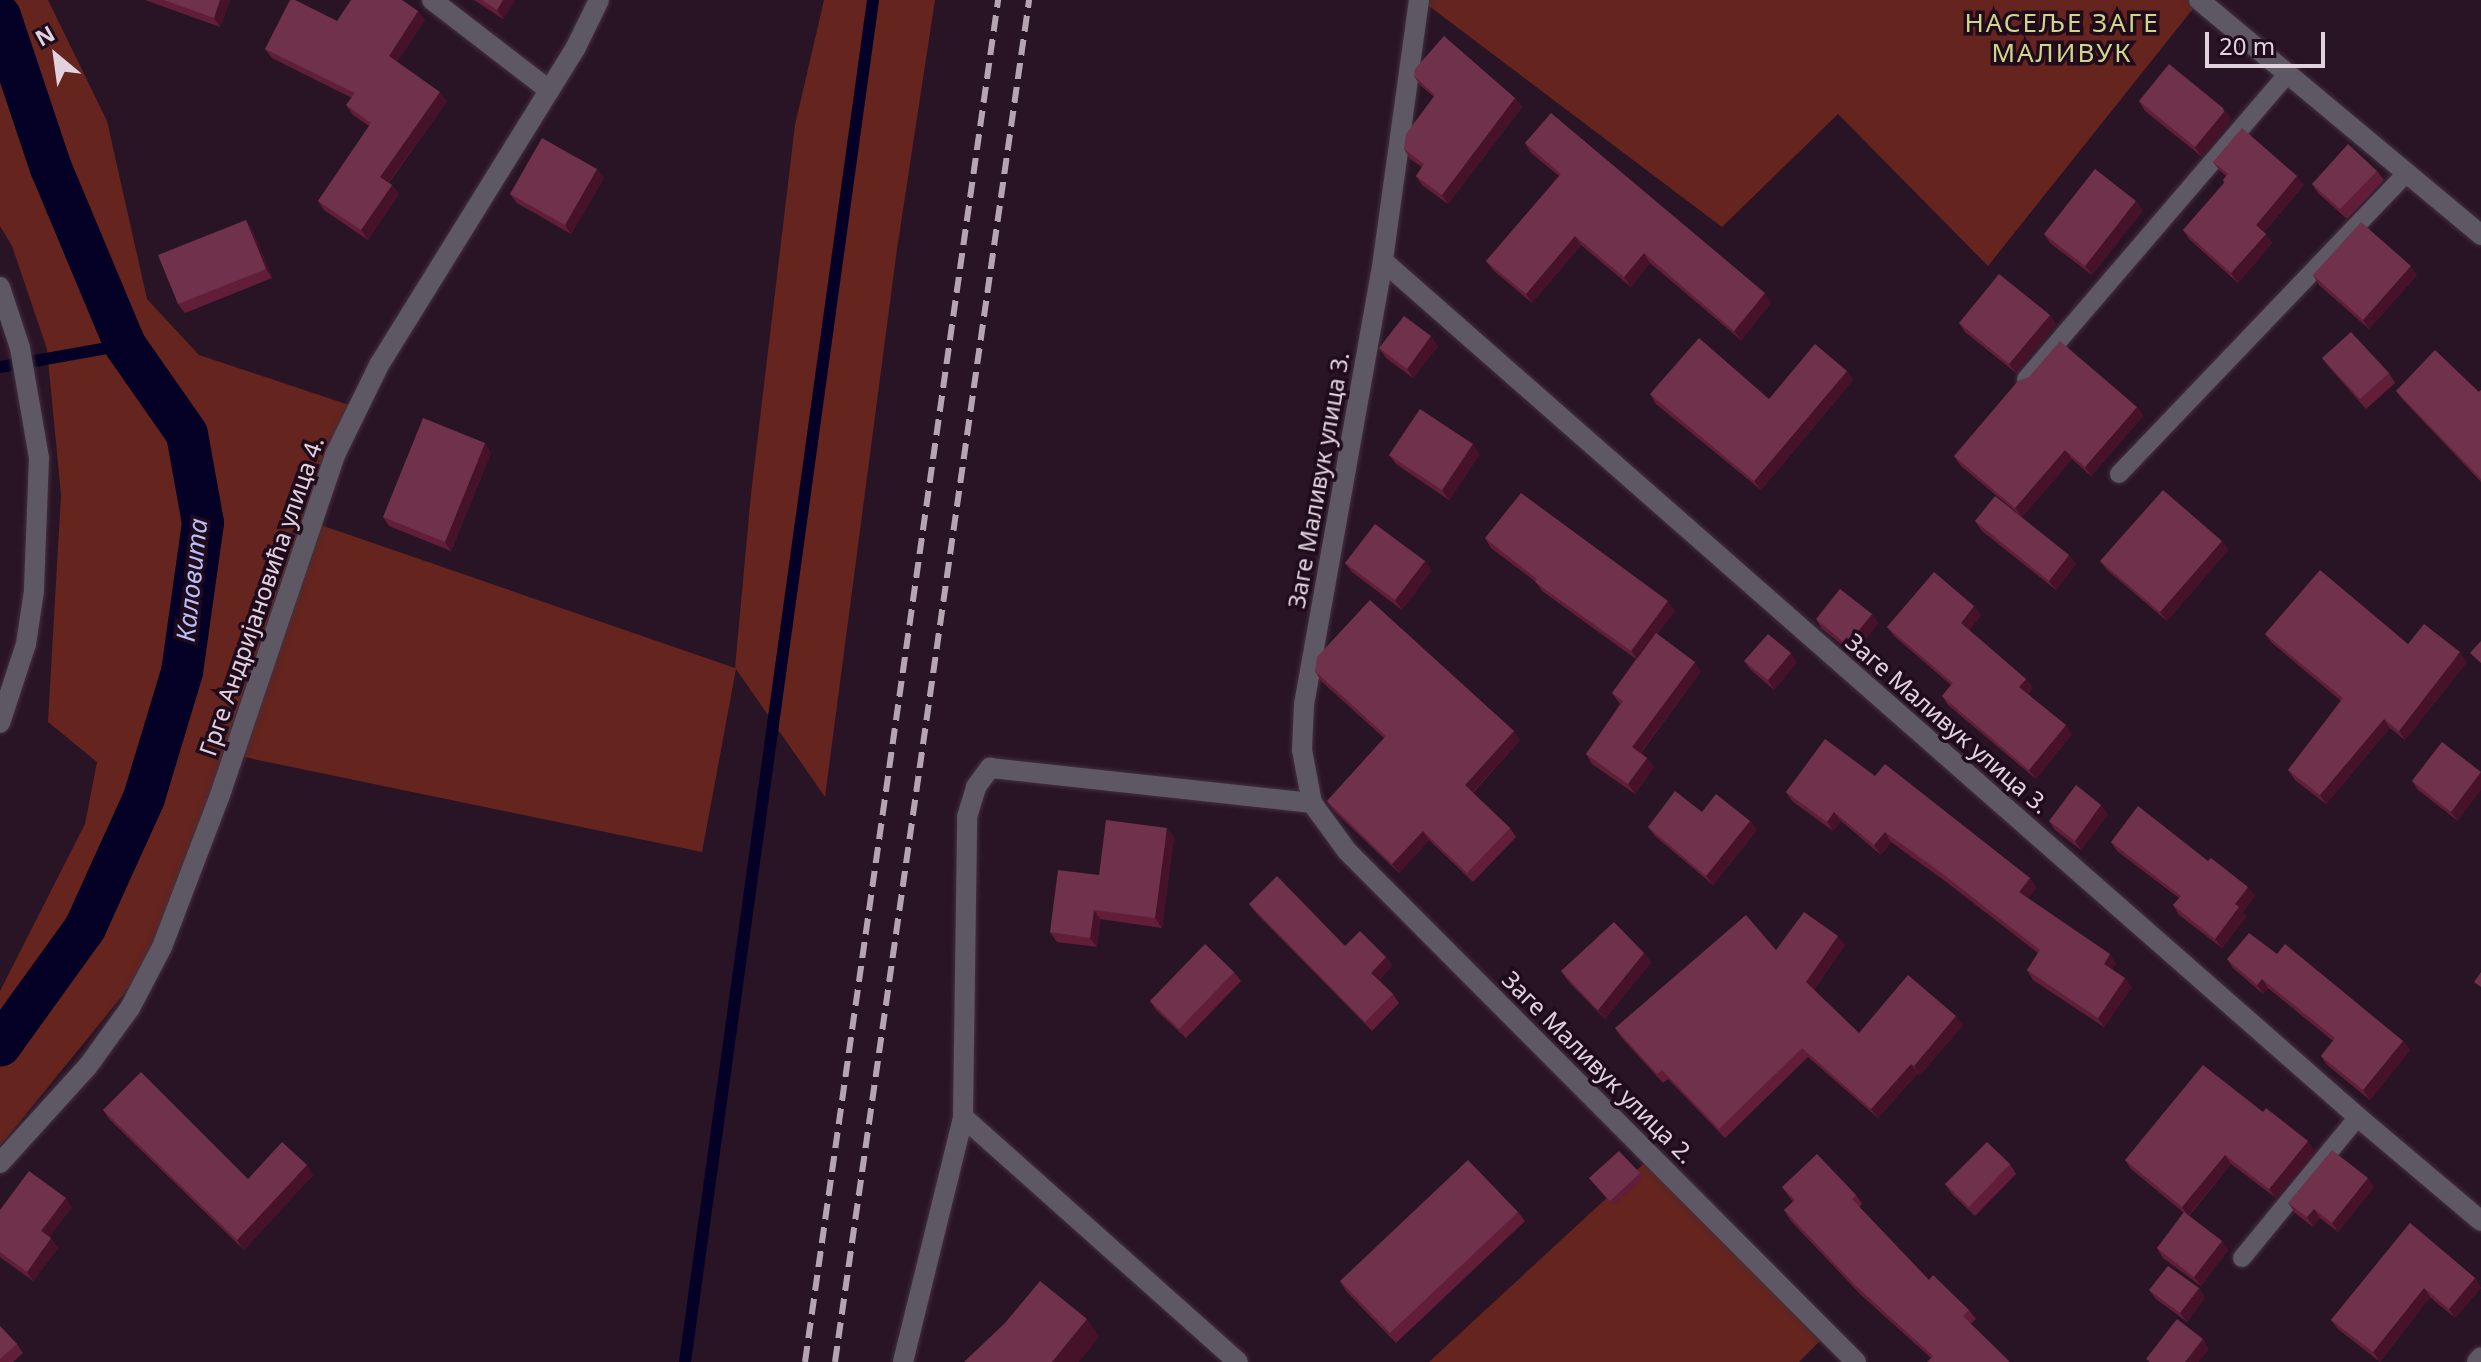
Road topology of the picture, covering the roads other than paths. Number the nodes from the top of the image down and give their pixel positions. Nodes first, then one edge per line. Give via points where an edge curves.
1 (432, 0) edge
2 (599, 0) edge
3 (1419, 0) edge
4 (2199, 0) edge
5 (2287, 74) junction
6 (549, 90) junction
7 (2407, 173) junction
8 (2481, 235) edge
9 (1383, 261) junction
10 (0, 287) edge
11 (2026, 379) edge
12 (2119, 474) dead end
13 (0, 723) edge
14 (1312, 803) junction
15 (963, 1117) junction
16 (2358, 1117) junction
17 (0, 1163) edge
18 (2481, 1221) edge
19 (2242, 1258) dead end
20 (903, 1362) edge
21 (1238, 1362) edge
22 (1856, 1362) edge

1 - 6 street
2 - 6 street, Грге Андријановића улица 4.
3 - 9 street, Заге Маливук улица 3.
4 - 5 street
5 - 7 street
5 - 11 lane
6 - 17 street, Грге Андријановића улица 4. via 379,365 335,455 219,798 162,947 130,1008 88,1066
7 - 8 street
7 - 12 lane
9 - 14 street, Заге Маливук улица 3. via 1304,704 1302,750
9 - 16 street, Заге Маливук улица 3.
10 - 13 street via 20,348 39,458 34,591 26,644
14 - 15 street via 990,768 976,787 967,817
14 - 22 street, Заге Маливук улица 2. via 1347,851
15 - 20 street
15 - 21 street
16 - 18 street, Заге Маливук улица 3.
16 - 19 lane

